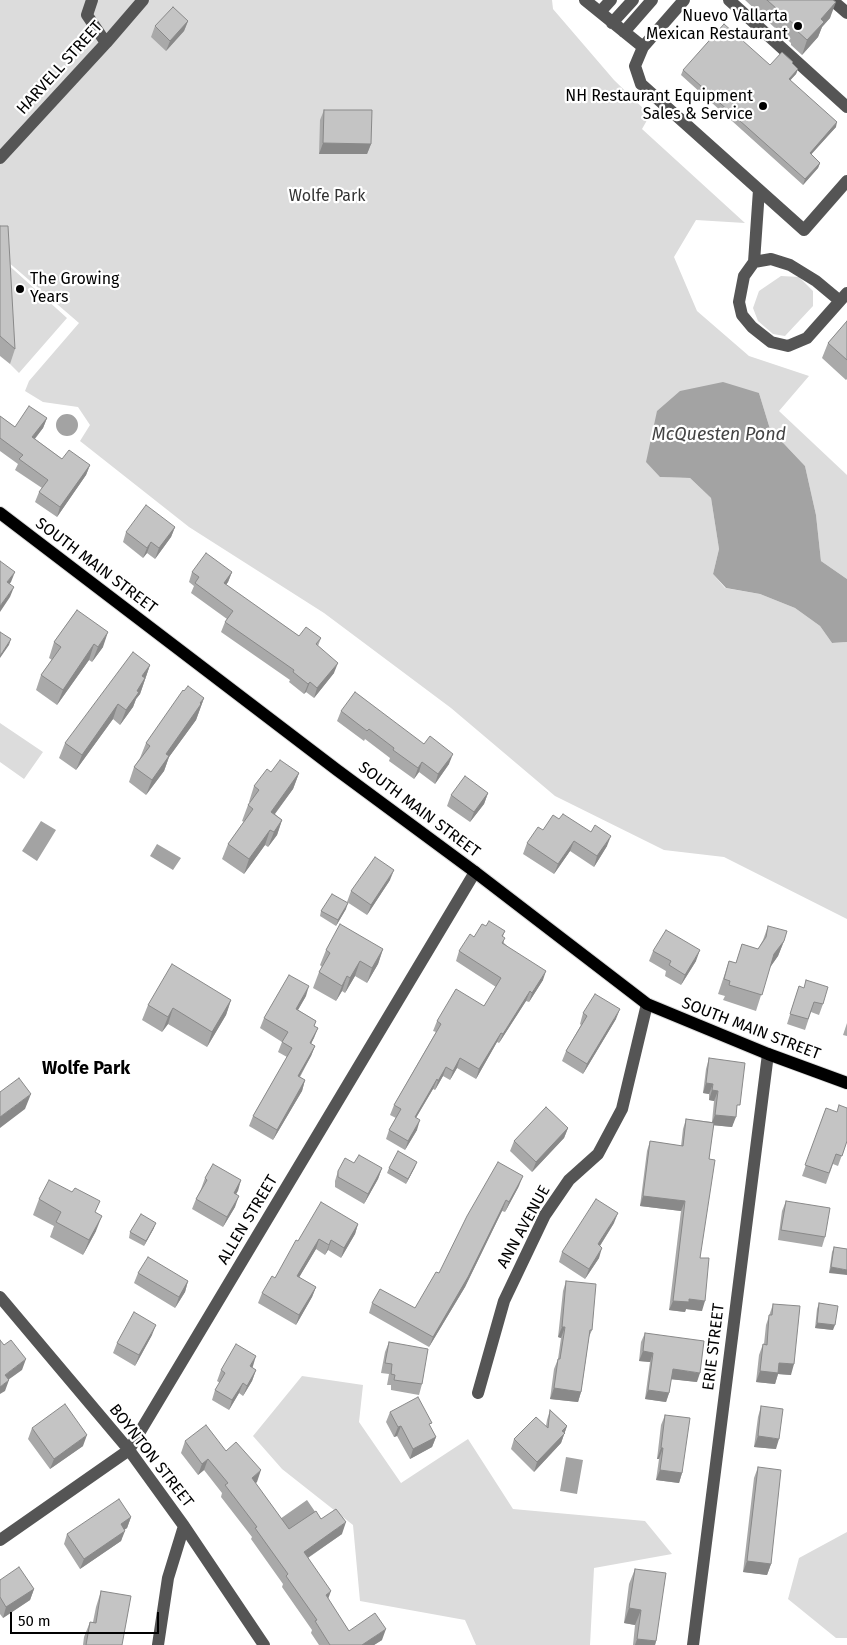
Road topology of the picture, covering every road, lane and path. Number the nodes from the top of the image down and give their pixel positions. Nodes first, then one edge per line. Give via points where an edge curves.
1 (92, 0) edge
2 (143, 0) edge
3 (585, 0) edge
4 (611, 0) edge
5 (632, 0) edge
6 (652, 0) edge
7 (684, 0) edge
8 (730, 0) edge
9 (832, 0) edge
10 (600, 12) junction
11 (847, 13) edge
12 (612, 23) junction
13 (624, 32) junction
14 (106, 43) junction
15 (643, 47) junction
16 (847, 107) edge
17 (0, 158) edge
18 (847, 181) edge
19 (759, 190) junction
20 (754, 262) junction
21 (843, 297) edge
22 (0, 513) edge
23 (475, 872) junction
24 (647, 1004) junction
25 (768, 1054) junction
26 (847, 1083) edge
27 (0, 1297) edge
28 (478, 1393) dead end
29 (129, 1450) junction
30 (184, 1526) junction
31 (0, 1540) edge
32 (158, 1645) edge
33 (264, 1645) edge
34 (693, 1645) edge

1 - 14 street via 87,15
2 - 14 street, HARVELL STREET
3 - 10 street
4 - 10 street
5 - 12 street
6 - 13 street
7 - 15 street
8 - 16 street
9 - 11 street
10 - 12 street
12 - 13 street
13 - 15 street
14 - 17 street, HARVELL STREET
15 - 19 street via 635,66 641,84
18 - 19 street via 804,230
19 - 20 street
20 - 21 street via 771,259 790,265
20 - 21 street via 744,276 739,302 742,315 771,342 788,346 807,338
22 - 23 main road, SOUTH MAIN STREET
23 - 24 main road, SOUTH MAIN STREET
23 - 29 street, ALLEN STREET
24 - 25 main road, SOUTH MAIN STREET
24 - 28 street, ANN AVENUE via 622,1109 598,1154 569,1180 545,1215 504,1301
25 - 26 main road, SOUTH MAIN STREET
25 - 34 street, ERIE STREET
27 - 29 street, BOYNTON STREET
29 - 30 street, BOYNTON STREET
29 - 31 street, ALLEN STREET
30 - 32 street via 168,1578
30 - 33 street, BOYNTON STREET

